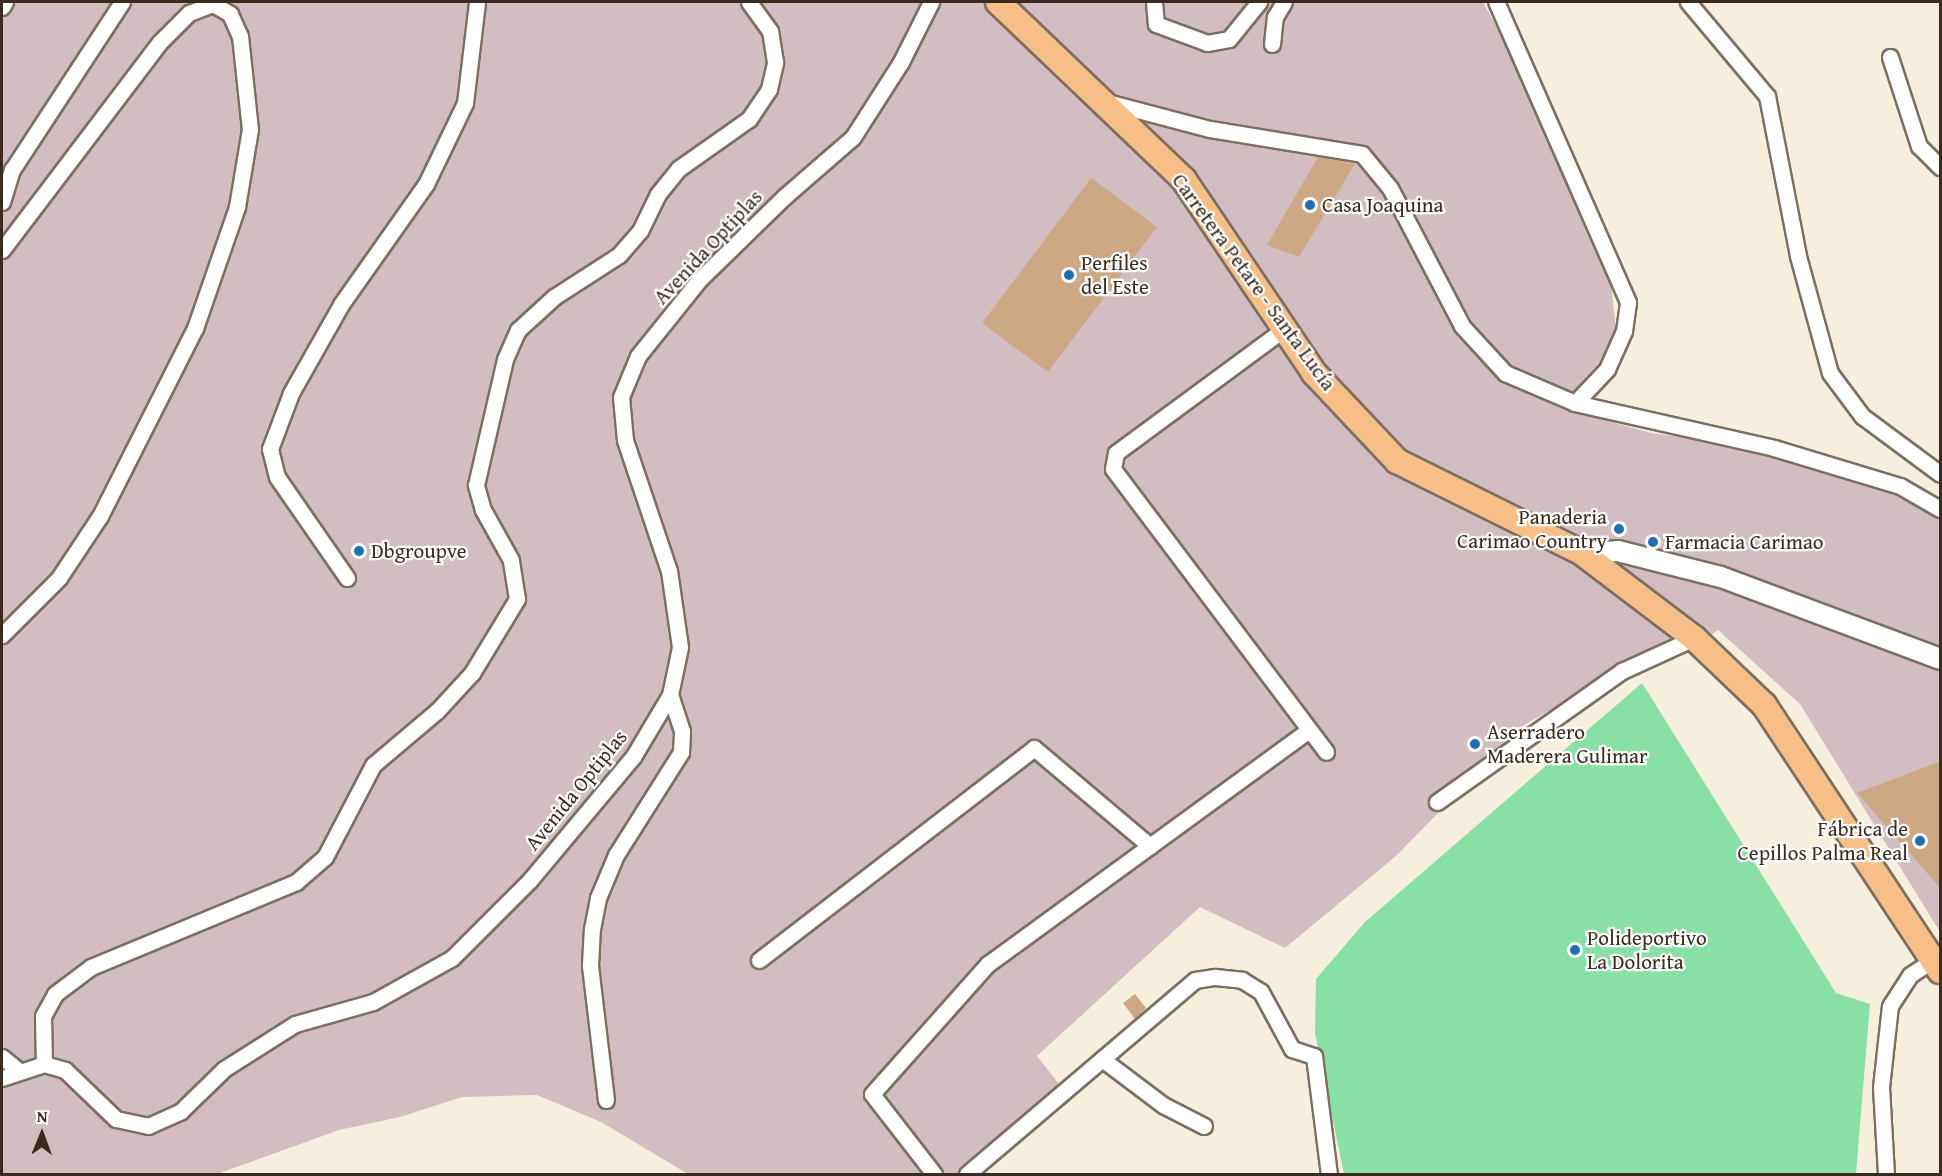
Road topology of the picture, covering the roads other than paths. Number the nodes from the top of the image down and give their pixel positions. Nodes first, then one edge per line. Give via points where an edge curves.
1 (5, 2) edge
2 (122, 2) edge
3 (477, 2) edge
4 (749, 2) edge
5 (931, 2) edge
6 (998, 2) edge
7 (1154, 2) edge
8 (1259, 2) edge
9 (1284, 2) edge
10 (1496, 2) edge
11 (1688, 2) edge
12 (2, 7) edge
13 (1272, 44) dead end
14 (1890, 57) dead end
15 (1101, 100) junction
16 (1941, 167) edge
17 (2, 201) edge
18 (2, 250) edge
19 (1284, 329) junction
20 (1575, 403) junction
21 (1941, 474) edge
22 (1941, 509) edge
23 (1582, 553) junction
24 (347, 578) dead end
25 (2, 635) edge
26 (1694, 638) junction
27 (1941, 659) edge
28 (670, 695) junction
29 (1309, 730) junction
30 (1326, 752) dead end
31 (1437, 802) dead end
32 (1150, 846) junction
33 (759, 960) dead end
34 (1937, 965) edge
35 (2, 1057) edge
36 (1102, 1059) junction
37 (44, 1064) junction
38 (18, 1070) junction
39 (2, 1078) edge
40 (606, 1100) dead end
41 (1204, 1126) dead end
42 (934, 1174) edge
43 (967, 1174) edge
44 (1329, 1174) edge
45 (1886, 1174) edge

1 - 12 street
2 - 17 street via 12,171
3 - 24 street via 465,104 426,184 325,333 291,393 270,450 278,477
4 - 37 street via 770,31 775,62 769,89 748,119 678,169 619,255 554,297 518,330 505,359 476,485 483,510 511,560 517,599 472,673 408,738 373,765 325,857 296,882 91,967 55,994 44,1016
5 - 28 street, Avenida Optiplas via 901,62 853,137 699,280 639,356 621,397 625,440 669,570 680,647
6 - 15 main road, Carretera Petare - Santa Lucía
7 - 8 street via 1156,24 1207,43 1229,39
9 - 13 street via 1275,17
10 - 20 street via 1628,302 1624,331 1607,369
11 - 21 street via 1767,96 1798,256 1830,373 1862,416
14 - 16 street via 1919,146
15 - 19 main road, Carretera Petare - Santa Lucía via 1184,180
15 - 20 street via 1210,129 1362,154 1390,188 1462,327 1505,373
18 - 25 street via 159,42 189,13 213,4 230,14 240,36 249,129 237,207 195,328 100,516 59,578
19 - 23 main road, Carretera Petare - Santa Lucía via 1314,373 1396,461
19 - 29 street via 1116,453 1113,469
20 - 22 street via 1774,448 1900,486
23 - 26 main road, Carretera Petare - Santa Lucía
23 - 27 street via 1618,551 1721,577
26 - 31 street via 1622,671
26 - 34 main road, Carretera Petare - Santa Lucía via 1764,705
28 - 37 street, Avenida Optiplas via 633,758 530,880 452,958 373,1002 295,1024 224,1069 181,1111 148,1126 116,1119 65,1070
28 - 40 street via 682,731 681,752 616,855 598,898 591,929 590,965
29 - 30 street
29 - 32 street
32 - 33 street via 1034,748
32 - 42 street via 988,964 872,1094
34 - 45 street via 1910,975 1890,1006 1881,1087
35 - 38 street
36 - 41 street via 1163,1105
36 - 43 street
36 - 44 street via 1195,980 1242,980 1261,992 1292,1049 1314,1056
37 - 38 street
38 - 39 street

